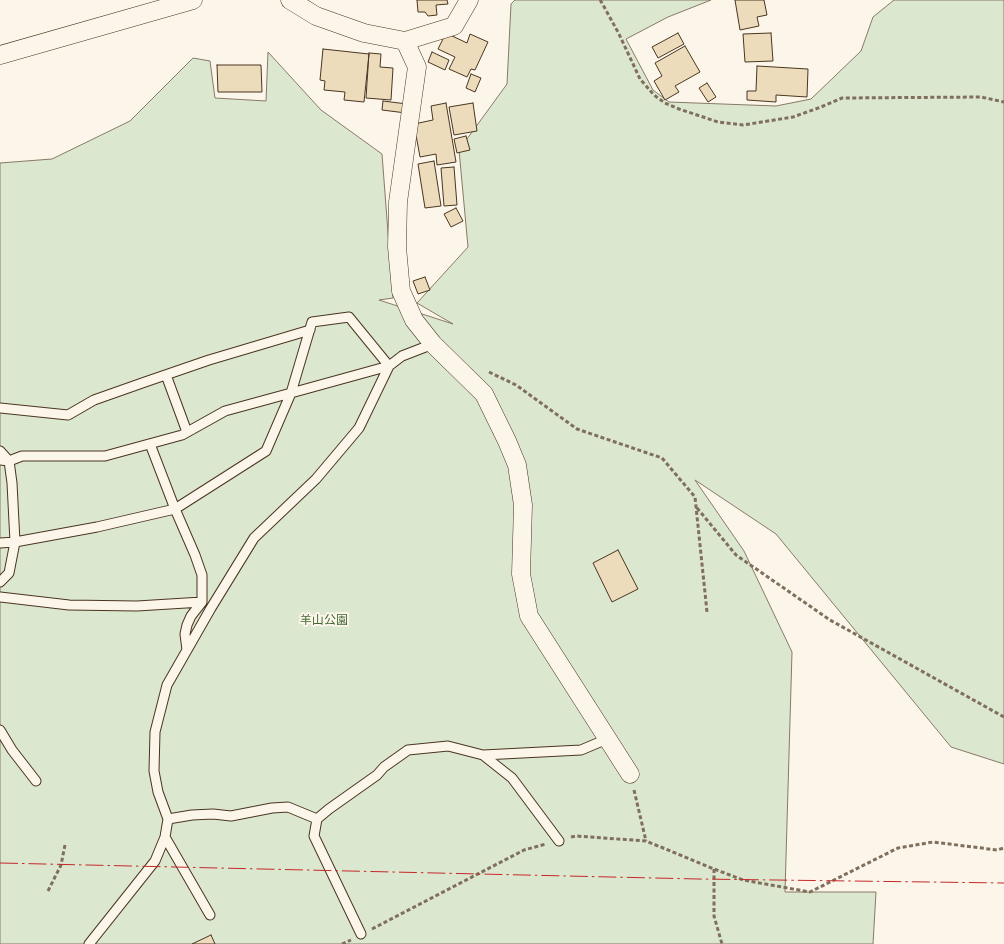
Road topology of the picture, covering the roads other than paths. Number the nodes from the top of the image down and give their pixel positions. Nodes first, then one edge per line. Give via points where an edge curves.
1 (194, 0) edge
2 (290, 0) edge
3 (469, 0) edge
4 (405, 41) junction
5 (0, 55) edge
6 (310, 330) junction
7 (433, 344) junction
8 (390, 366) junction
9 (166, 375) junction
10 (290, 393) junction
11 (0, 408) edge
12 (187, 432) junction
13 (150, 444) junction
14 (0, 451) edge
15 (4, 460) edge
16 (175, 509) junction
17 (16, 542) junction
18 (0, 543) edge
19 (0, 582) edge
20 (0, 597) edge
21 (202, 602) junction
22 (187, 650) junction
23 (0, 730) edge
24 (607, 739) junction
25 (483, 755) junction
26 (630, 774) road end
27 (36, 781) dead end
28 (168, 819) junction
29 (317, 819) junction
30 (165, 837) junction
31 (559, 841) road end
32 (210, 915) dead end
33 (362, 934) road end
34 (89, 944) edge

1 - 5 street
2 - 4 street via 316,16 364,33
3 - 4 street via 454,26
4 - 7 street via 417,66 398,202 401,291 414,320
6 - 8 lane via 312,322 349,317
6 - 9 lane
6 - 10 lane
7 - 8 lane via 402,356
7 - 24 street via 484,394 507,441 517,464 522,497 521,574 529,616
8 - 10 lane
8 - 22 lane via 359,428 316,479 254,538
9 - 11 lane via 94,400 68,414
9 - 12 lane
10 - 12 lane via 225,411
10 - 16 lane via 266,451
12 - 13 lane
13 - 15 lane via 105,456 22,456
13 - 16 lane
14 - 15 lane
15 - 17 lane via 12,483
16 - 17 lane
16 - 21 lane via 202,575
17 - 18 lane
17 - 19 lane via 9,572
20 - 21 lane via 69,605 137,606
21 - 22 lane via 187,626
22 - 28 lane via 167,685 155,732 154,771
23 - 27 lane
24 - 25 lane via 581,750
24 - 26 street
25 - 29 lane via 448,746 408,750
25 - 31 lane via 512,778
28 - 29 lane via 213,814 231,816 288,807
28 - 30 lane
29 - 33 lane via 314,836
30 - 32 lane
30 - 34 lane via 155,861

